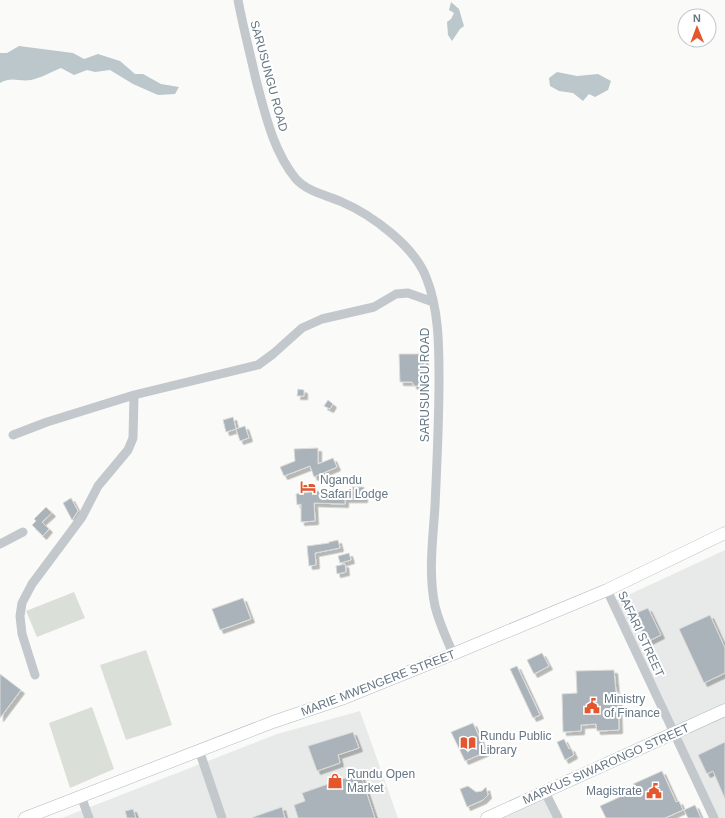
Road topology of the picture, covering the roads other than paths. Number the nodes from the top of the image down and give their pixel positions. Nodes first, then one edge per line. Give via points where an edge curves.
1 (238, 0) edge
2 (433, 302) junction
3 (134, 395) junction
4 (13, 435) dead end
5 (23, 532) dead end
6 (725, 533) edge
7 (0, 544) edge
8 (607, 590) junction
9 (453, 654) junction
10 (35, 675) dead end
11 (725, 710) edge
12 (674, 734) junction
13 (199, 750) junction
14 (545, 792) junction
15 (81, 796) junction
16 (25, 818) edge
17 (89, 818) edge
18 (222, 818) edge
19 (487, 818) edge
20 (558, 818) edge
21 (714, 818) edge

1 - 2 street, SARUSUNGU ROAD via 261,100 273,137 296,178 314,192 360,210 401,243 418,260
2 - 3 street via 408,293 396,294 374,307 322,319 302,328 258,365
2 - 9 street, SARUSUNGU ROAD via 439,332 439,363 432,586 435,606
3 - 4 street
3 - 10 street via 133,438 128,450 98,486 82,517 32,584 22,603 22,634
5 - 7 street
6 - 8 main road, MARIE MWENGERE STREET
8 - 9 main road, MARIE MWENGERE STREET
8 - 12 street, SAFARI STREET
9 - 13 main road, MARIE MWENGERE STREET via 344,698
11 - 12 main road, MARKUS SIWARONGO STREET
12 - 14 main road, MARKUS SIWARONGO STREET
12 - 21 street, SAFARI STREET
13 - 15 main road, MARIE MWENGERE STREET
13 - 18 street
14 - 19 main road, MARKUS SIWARONGO STREET
14 - 20 street
15 - 16 main road, MARIE MWENGERE STREET
15 - 17 street

